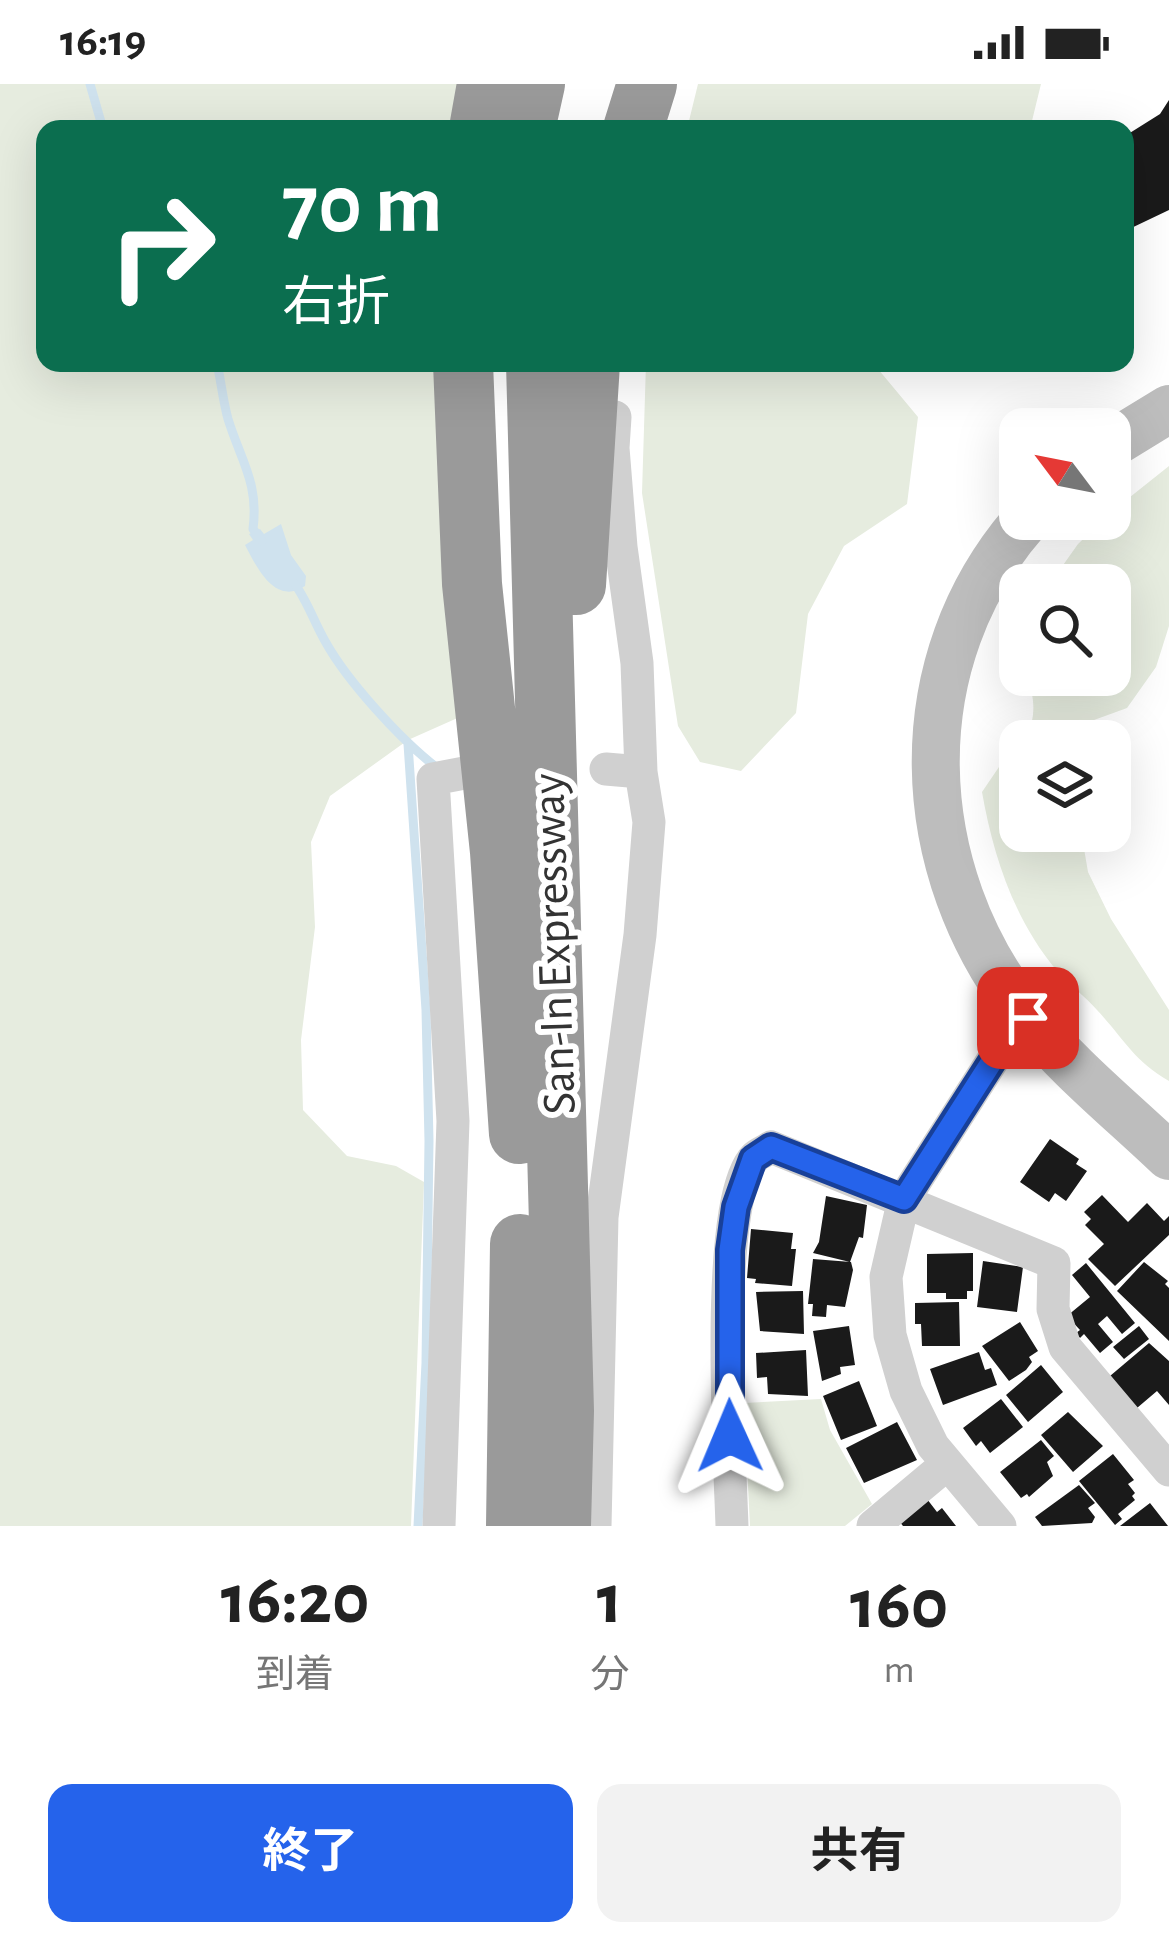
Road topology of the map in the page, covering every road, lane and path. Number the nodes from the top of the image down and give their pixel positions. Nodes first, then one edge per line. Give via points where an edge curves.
1 (487, 84) edge
2 (535, 84) edge
3 (562, 84) edge
4 (647, 84) edge
5 (674, 84) edge
6 (481, 120) edge
7 (527, 120) edge
8 (556, 120) edge
9 (636, 120) edge
10 (664, 120) edge
11 (464, 372) edge
12 (502, 372) edge
13 (536, 372) edge
14 (590, 372) edge
15 (618, 372) edge
16 (1169, 409) edge
17 (1131, 432) edge
18 (1012, 540) edge
19 (606, 769) dead end
20 (475, 771) dead end
21 (641, 772) junction
22 (1028, 1018) junction
23 (555, 1035) junction
24 (1169, 1156) edge
25 (520, 1158) junction
26 (904, 1199) junction
27 (947, 1464) junction
28 (1169, 1470) edge
29 (439, 1526) edge
30 (517, 1526) edge
31 (560, 1526) edge
32 (595, 1526) edge
33 (732, 1526) edge
34 (874, 1526) edge
35 (1000, 1526) edge

1 - 6 highway
2 - 7 highway
3 - 8 highway
4 - 9 highway
5 - 10 street
11 - 25 highway via 472,584
12 - 25 highway, San-In Expressway
13 - 23 highway, San-In Expressway
14 - 23 highway via 573,669 572,958
15 - 21 street via 613,448
16 - 17 street
18 - 22 street via 976,589 954,649 934,760 944,852 970,920
19 - 21 street
20 - 29 street via 433,779 454,1121
21 - 32 street via 649,822 640,935 602,1217
22 - 24 street
22 - 26 street
23 - 31 highway, San-In Expressway
25 - 30 highway, San-In Expressway
26 - 27 street via 886,1277 890,1335 906,1391
26 - 28 street via 1054,1263 1053,1309 1065,1347
26 - 33 street via 771,1147 753,1159 736,1207 727,1300
27 - 34 street
27 - 35 street

